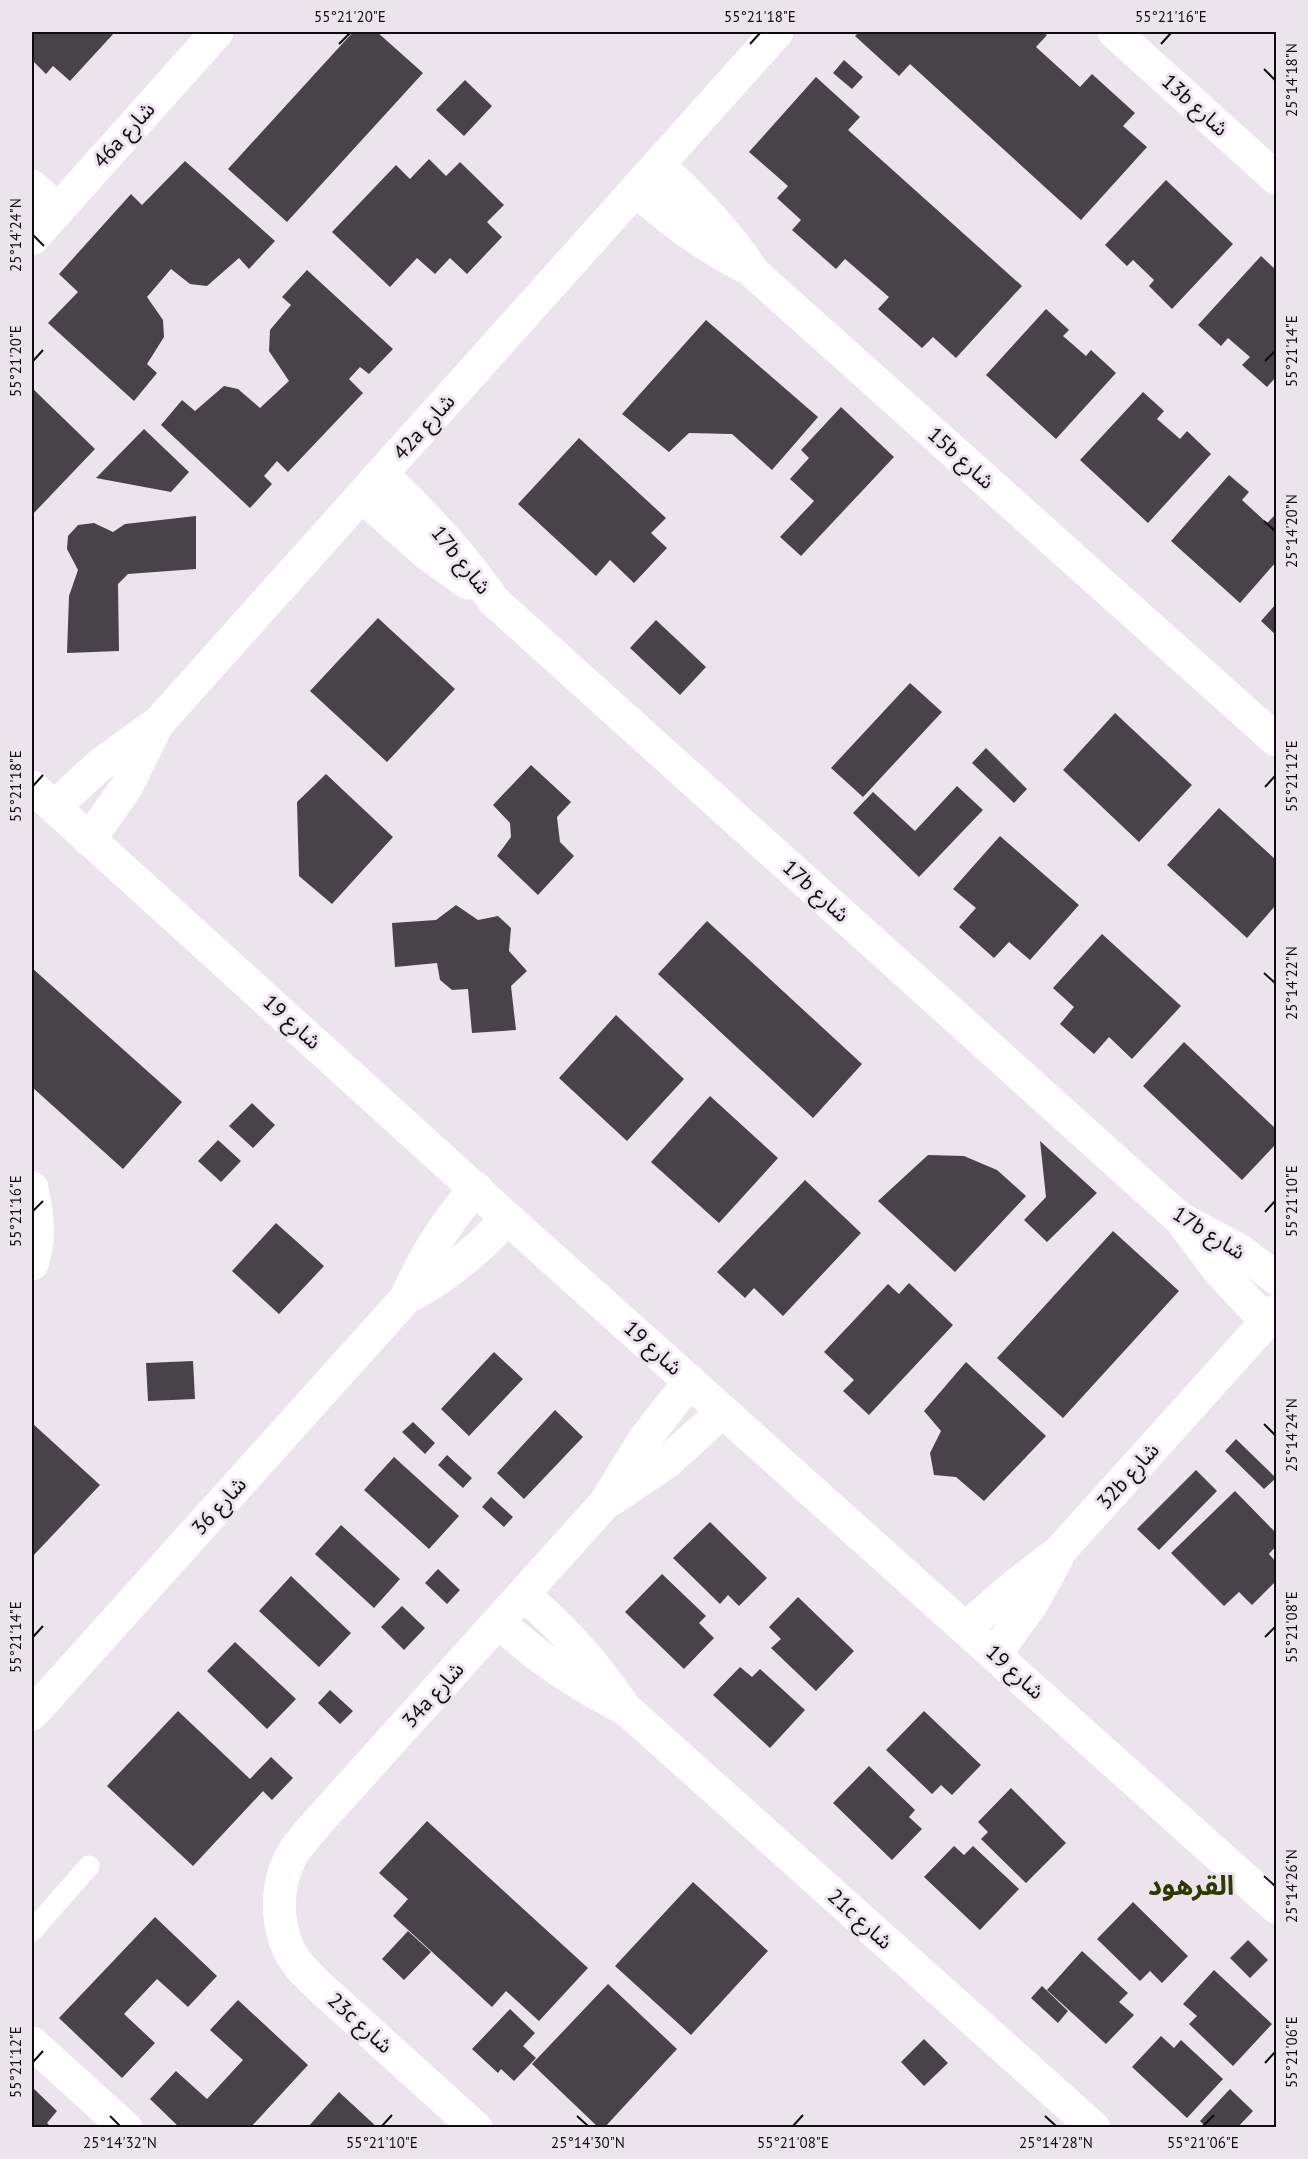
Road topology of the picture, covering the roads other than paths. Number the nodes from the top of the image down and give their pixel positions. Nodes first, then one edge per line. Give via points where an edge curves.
1 (218, 32) edge
2 (777, 32) edge
3 (1114, 32) edge
4 (658, 165) junction
5 (1276, 178) edge
6 (32, 186) edge
7 (636, 190) junction
8 (58, 210) junction
9 (32, 239) edge
10 (754, 273) junction
11 (371, 485) junction
12 (160, 721) junction
13 (1276, 740) edge
14 (43, 797) edge
15 (89, 840) junction
16 (32, 1188) edge
17 (476, 1188) junction
18 (507, 1218) junction
19 (1179, 1218) junction
20 (32, 1264) edge
21 (1276, 1278) edge
22 (406, 1298) junction
23 (1272, 1317) edge
24 (690, 1381) junction
25 (723, 1411) junction
26 (605, 1503) junction
27 (1060, 1551) junction
28 (524, 1594) junction
29 (499, 1622) junction
30 (966, 1628) junction
31 (995, 1654) junction
32 (627, 1710) junction
33 (32, 1714) edge
34 (89, 1866) dead end
35 (279, 1897) joint
36 (1276, 1907) edge
37 (32, 1931) edge
38 (32, 2043) edge
39 (126, 2127) edge
40 (476, 2127) edge
41 (1094, 2127) edge

1 - 8 street, 46a شارع
2 - 4 street, 42a شارع
3 - 5 street, 13b شارع
4 - 7 street, 42a شارع
4 - 10 street, 15b شارع via 734,242
6 - 8 street
7 - 10 street via 692,236
7 - 11 street, 42a شارع
8 - 9 street, 46a شارع
10 - 13 street, 15b شارع
11 - 12 street, 42a شارع
11 - 19 street, 17b شارع via 425,552 494,601
12 - 14 street, 42a شارع via 101,764
12 - 15 street via 127,786
14 - 15 street, شارع 19
15 - 17 street, شارع 19
16 - 20 street via 38,1221
17 - 18 street, شارع 19
17 - 22 street, شارع 36 via 435,1240
18 - 22 street, شارع 36 via 461,1264
18 - 24 street, شارع 19
19 - 21 street, 17b شارع via 1239,1250
19 - 23 street via 1220,1272
22 - 33 street, شارع 36
23 - 27 street, 32b شارع
24 - 25 street, شارع 19
24 - 26 street, 34a شارع via 644,1440
25 - 26 street, 34a شارع via 668,1461
25 - 30 street, شارع 19
26 - 28 street, 34a شارع
27 - 30 street, 32b شارع
27 - 31 street via 1031,1605
28 - 29 street, 34a شارع
28 - 32 street, 21c شارع via 579,1646
29 - 32 street, 21c شارع via 557,1670
29 - 35 street, 34a شارع via 294,1851
30 - 31 street, شارع 19
31 - 36 street, شارع 19
32 - 41 street, 21c شارع
34 - 37 lane
35 - 40 street, 23c شارع via 282,1931 296,1962
38 - 39 street

